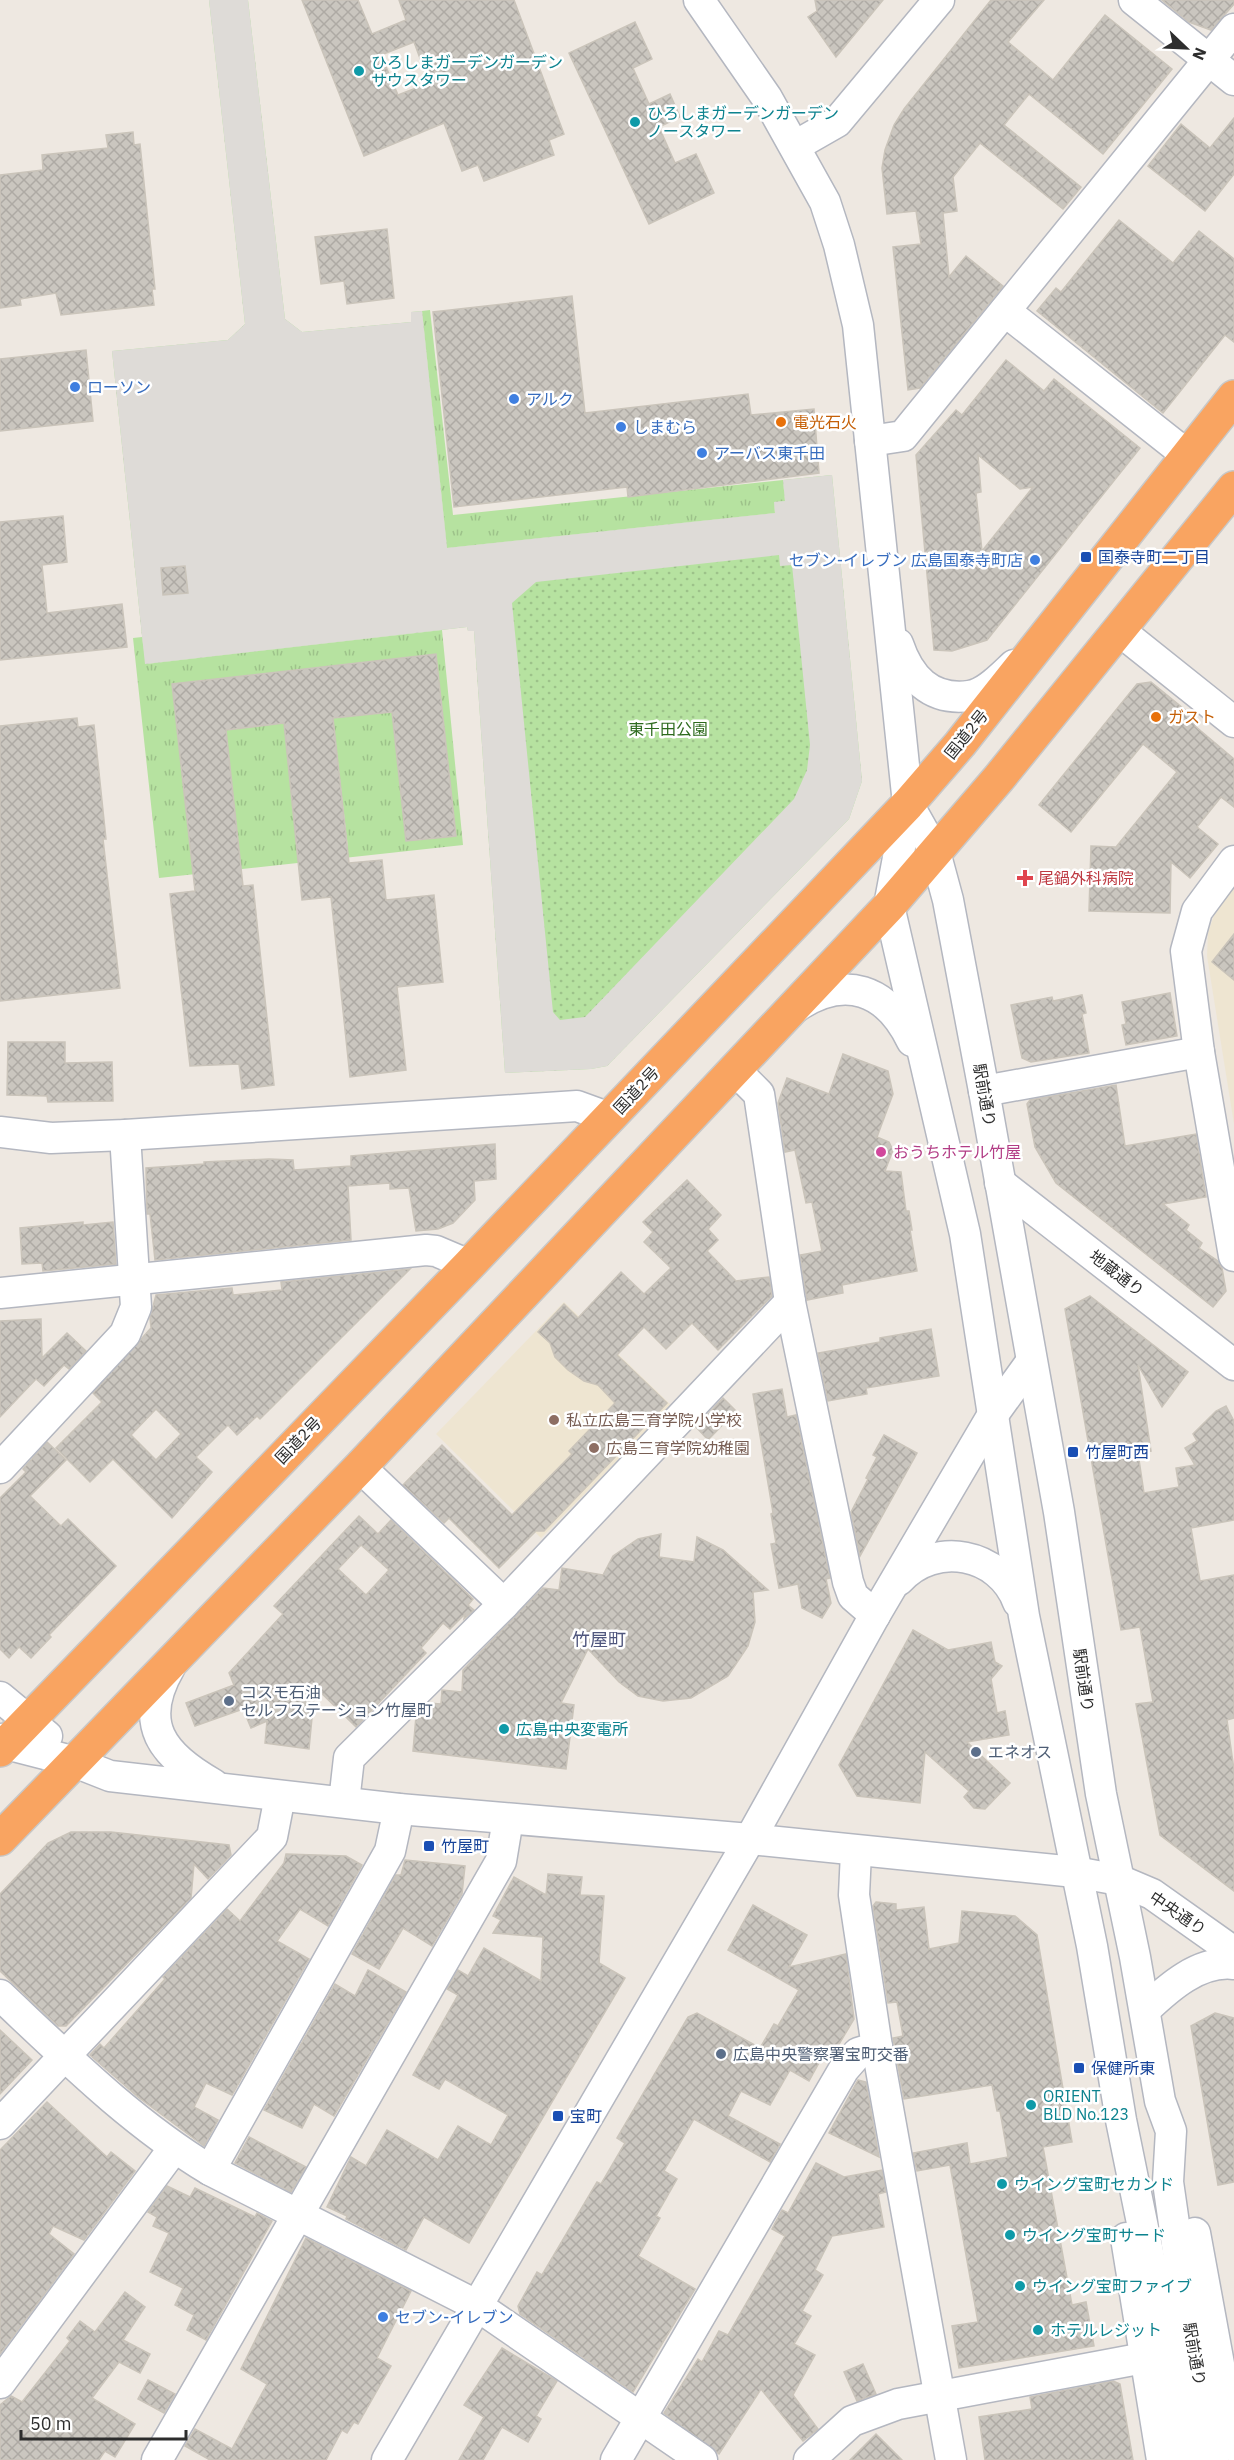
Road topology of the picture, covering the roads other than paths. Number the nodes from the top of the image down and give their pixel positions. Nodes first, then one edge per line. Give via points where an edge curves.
1 (699, 0) edge
2 (939, 0) edge
3 (1134, 0) edge
4 (1234, 29) edge
5 (1209, 60) junction
6 (1234, 80) edge
7 (795, 146) junction
8 (1005, 311) junction
9 (1234, 398) edge
10 (870, 441) junction
11 (1187, 455) junction
12 (1234, 488) edge
13 (887, 609) junction
14 (1120, 631) junction
15 (1039, 642) junction
16 (1234, 722) edge
17 (908, 804) junction
18 (935, 852) junction
19 (1234, 861) edge
20 (889, 906) junction
21 (787, 1013) junction
22 (1199, 1052) junction
23 (926, 1068) junction
24 (735, 1070) junction
25 (984, 1091) junction
26 (610, 1118) junction
27 (0, 1132) edge
28 (125, 1135) junction
29 (1000, 1183) junction
30 (1234, 1256) edge
31 (469, 1265) junction
32 (136, 1281) junction
33 (0, 1293) edge
34 (790, 1302) junction
35 (1031, 1362) junction
36 (1234, 1365) edge
37 (992, 1416) junction
38 (360, 1467) junction
39 (0, 1468) edge
40 (882, 1603) junction
41 (504, 1604) junction
42 (1024, 1616) junction
43 (178, 1654) junction
44 (0, 1696) edge
45 (28, 1718) junction
46 (2, 1744) edge
47 (72, 1761) junction
48 (217, 1787) junction
49 (280, 1796) junction
50 (344, 1802) junction
51 (399, 1809) junction
52 (508, 1819) junction
53 (0, 1839) edge
54 (750, 1839) junction
55 (856, 1852) junction
56 (1076, 1872) junction
57 (1119, 1880) junction
58 (1234, 1952) edge
59 (1234, 1964) edge
60 (0, 1995) edge
61 (1144, 2010) junction
62 (877, 2047) junction
63 (65, 2056) junction
64 (1121, 2120) junction
65 (0, 2124) edge
66 (1171, 2131) junction
67 (174, 2148) junction
68 (210, 2170) junction
69 (298, 2212) junction
70 (476, 2305) junction
71 (1144, 2358) junction
72 (0, 2383) edge
73 (940, 2394) junction
74 (641, 2417) junction
75 (1234, 2446) edge
76 (157, 2460) edge
77 (387, 2460) edge
78 (616, 2460) edge
79 (702, 2460) edge
80 (809, 2460) edge
81 (951, 2460) edge
82 (1162, 2460) edge
83 (1186, 2460) edge
84 (1214, 2460) edge

1 - 7 street via 732,44
2 - 7 street via 837,123
3 - 5 street
4 - 5 street
5 - 6 street
5 - 8 street
7 - 10 street via 825,202 839,245 858,325
8 - 10 street via 903,436
8 - 11 street
9 - 11 highway, 国道2号
10 - 13 street
11 - 15 highway, 国道2号
12 - 14 highway
13 - 15 street via 903,659 918,682 942,695 970,696 993,685
13 - 17 street
14 - 16 street
14 - 18 highway
15 - 17 highway, 国道2号
17 - 18 street, 駅前通り
17 - 20 street
17 - 26 highway, 国道2号
18 - 20 highway
18 - 25 street, 駅前通り via 948,900
19 - 22 street via 1197,911 1186,951
20 - 21 highway
20 - 23 street
21 - 23 street via 813,995 839,988 866,992 889,1005 905,1026
21 - 24 highway
22 - 25 street
22 - 30 street
23 - 37 street via 965,1234
24 - 34 street via 759,1094
24 - 38 highway
25 - 29 street, 駅前通り
26 - 28 street via 577,1106
26 - 31 highway, 国道2号
27 - 28 street via 51,1138
28 - 32 street
29 - 35 street, 駅前通り
29 - 36 street, 地蔵通り
31 - 32 street via 426,1250
31 - 45 highway, 国道2号
32 - 33 street
32 - 39 street via 136,1307 126,1334
34 - 40 street via 848,1582 854,1596
34 - 41 street
35 - 37 street
35 - 57 street, 駅前通り via 1059,1512 1101,1794
37 - 40 street
37 - 42 street
38 - 41 street
38 - 43 highway
40 - 42 street via 909,1569 936,1557 965,1556 993,1567 1013,1589
40 - 54 street
41 - 50 street via 349,1758
42 - 56 street
43 - 47 highway
43 - 48 street via 155,1700 156,1725 167,1751 187,1770
44 - 45 street
45 - 46 highway, 国道2号
45 - 47 street
46 - 47 street, 中央通り
47 - 48 street, 中央通り via 110,1776
47 - 53 highway
48 - 49 street, 中央通り
49 - 50 street, 中央通り
49 - 63 street via 272,1837
50 - 51 street, 中央通り
51 - 52 street, 中央通り
51 - 68 street via 390,1851
52 - 54 street, 中央通り
52 - 69 street via 501,1861
54 - 55 street, 中央通り
54 - 70 street
55 - 56 street, 中央通り
55 - 62 street via 854,1895
56 - 57 street, 中央通り
56 - 64 street
57 - 58 street, 中央通り via 1152,1894
57 - 61 street, 駅前通り
59 - 61 street via 1204,1967 1165,1991
60 - 63 street
61 - 66 street, 駅前通り via 1160,2101
62 - 73 street
62 - 74 street via 858,2052 844,2069
63 - 65 street
63 - 67 street
64 - 71 street via 1119,2190
64 - 83 street
66 - 75 street via 1185,2178
66 - 84 street, 駅前通り via 1168,2182
67 - 68 street
67 - 72 street
68 - 69 street
69 - 70 street
69 - 76 street
70 - 74 street
70 - 77 street
71 - 73 street
71 - 82 street
73 - 80 street via 852,2421
73 - 81 street
74 - 78 street
74 - 79 street

